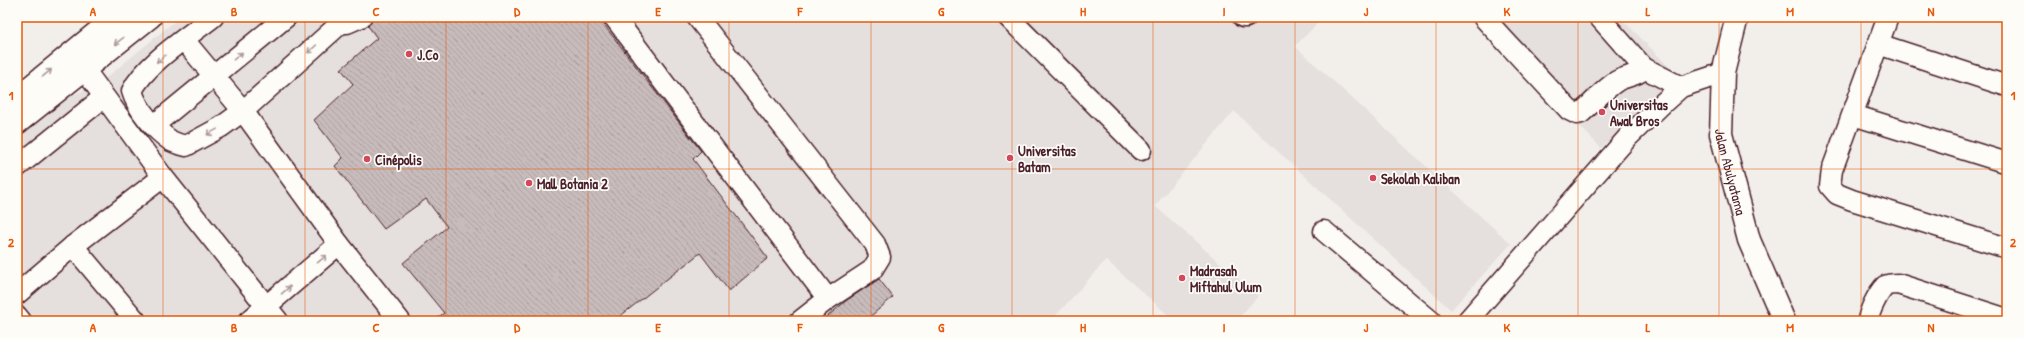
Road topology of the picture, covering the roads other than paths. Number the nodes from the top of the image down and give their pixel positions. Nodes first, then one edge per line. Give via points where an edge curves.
1 (116, 17) edge
2 (150, 17) edge
3 (213, 17) edge
4 (286, 17) edge
5 (361, 17) edge
6 (614, 17) edge
7 (697, 17) edge
8 (1008, 17) edge
9 (1483, 17) edge
10 (1599, 17) edge
11 (1737, 17) edge
12 (1888, 17) edge
13 (338, 20) edge
14 (184, 40) junction
15 (1878, 44) junction
16 (1644, 68) junction
17 (84, 69) junction
18 (1723, 73) junction
19 (213, 76) junction
20 (1681, 86) junction
21 (2007, 86) edge
22 (104, 97) junction
23 (17, 98) edge
24 (243, 111) junction
25 (1853, 115) junction
26 (17, 123) edge
27 (154, 125) junction
28 (1141, 150) dead end
29 (2007, 164) edge
30 (17, 167) edge
31 (163, 177) junction
32 (1324, 231) dead end
33 (339, 244) junction
34 (73, 246) junction
35 (2007, 248) edge
36 (17, 294) edge
37 (828, 299) junction
38 (272, 314) edge
39 (17, 316) edge
40 (2007, 319) edge
41 (21, 321) edge
42 (136, 321) edge
43 (249, 321) edge
44 (400, 321) edge
45 (800, 321) edge
46 (1431, 321) edge
47 (1467, 321) edge
48 (1784, 321) edge
49 (1868, 321) edge

23 -> 1 main road
2 -> 17 main road
3 - 14 street
19 -> 4 street
5 - 13 street via 347,23
6 - 37 street
7 - 37 street via 875,244 880,257 872,270
8 - 28 street
9 - 16 street via 1573,113 1581,113 1616,81 1636,74
10 - 16 street
11 - 18 main road, Jalan Abulyatama
12 - 15 street
13 -> 24 street
14 - 19 street
14 -> 27 street via 137,80 132,91 135,101
15 - 21 street
15 - 25 street
16 - 20 street
17 - 22 street
17 - 26 main road
18 - 20 street
18 - 48 main road, Jalan Abulyatama via 1721,134 1749,240
19 - 24 street
19 - 27 street
20 - 47 street via 1629,136
22 - 30 street
22 - 31 street
24 -> 27 street via 221,127 186,146 172,141
24 - 33 street
25 - 29 street
25 - 35 street via 1832,170 1830,186 1833,191 1852,200
31 - 34 street
31 - 38 street
32 - 46 street
38 -> 33 street
33 - 44 street
34 - 36 street
34 - 42 street
37 - 45 street
38 - 43 street
39 - 41 street
40 - 49 street via 1898,284 1886,285

